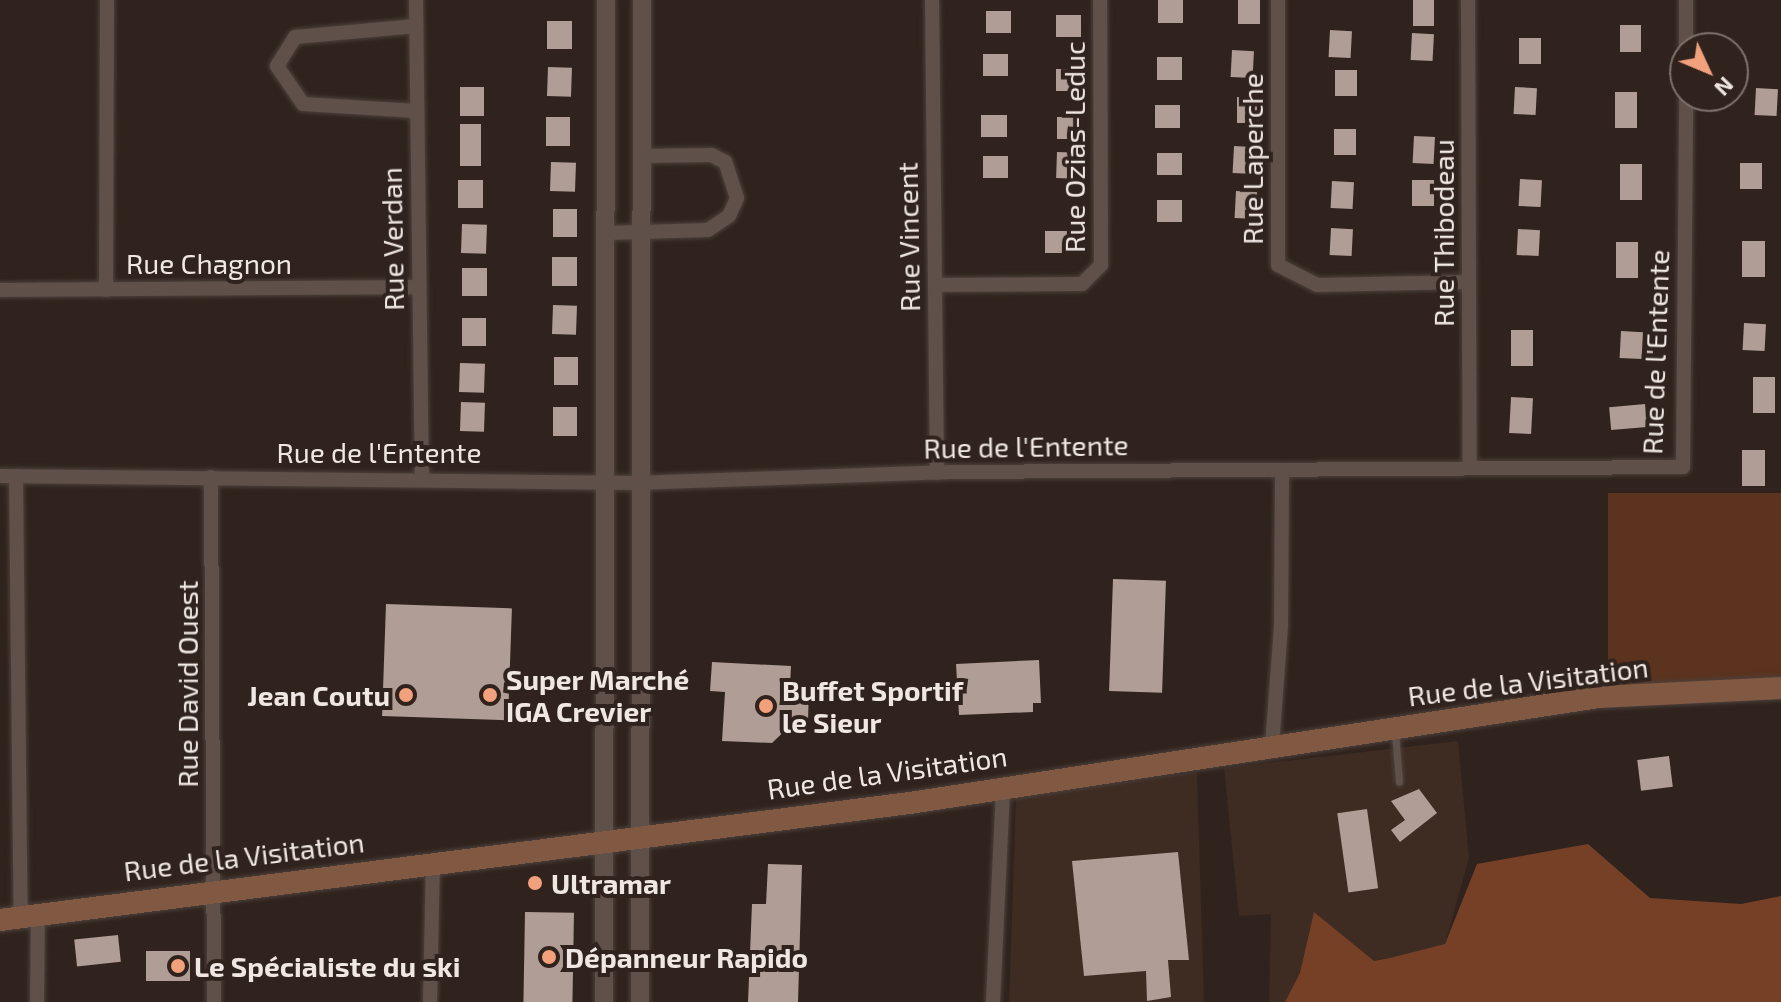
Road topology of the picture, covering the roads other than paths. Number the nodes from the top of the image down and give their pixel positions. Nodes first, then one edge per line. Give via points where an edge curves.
1 (107, 0) edge
2 (416, 0) edge
3 (606, 0) edge
4 (642, 0) edge
5 (932, 0) edge
6 (1100, 0) edge
7 (1278, 0) edge
8 (1468, 0) edge
9 (1686, 0) edge
10 (417, 26) junction
11 (1686, 32) edge
12 (416, 111) junction
13 (1686, 112) edge
14 (641, 156) junction
15 (641, 231) junction
16 (607, 233) junction
17 (1469, 282) junction
18 (935, 285) junction
19 (419, 287) junction
20 (0, 290) edge
21 (106, 290) junction
22 (1470, 466) junction
23 (1282, 470) junction
24 (937, 473) junction
25 (0, 476) edge
26 (16, 476) junction
27 (211, 477) junction
28 (422, 477) junction
29 (606, 482) junction
30 (641, 483) junction
31 (1781, 688) edge
32 (1395, 728) junction
33 (1272, 746) junction
34 (1399, 782) dead end
35 (1003, 788) junction
36 (641, 834) junction
37 (602, 839) junction
38 (433, 862) junction
39 (214, 890) junction
40 (20, 917) edge
41 (604, 978) junction
42 (640, 978) junction
43 (37, 1002) edge
44 (214, 1002) edge
45 (430, 1002) edge
46 (604, 1002) edge
47 (640, 1002) edge
48 (993, 1002) edge

1 - 21 street
2 - 10 street, Rue Verdan
3 - 16 street
4 - 14 street
5 - 18 street, Rue Vincent
6 - 18 street, Rue Ozias-Leduc via 1101,265 1082,284
7 - 17 street, Rue Laperche via 1278,265 1317,285
8 - 17 street, Rue Thibodeau
9 - 11 street
10 - 12 street, Rue Verdan
10 - 12 street via 295,37 277,66 303,104
12 - 19 street, Rue Verdan
13 - 22 street, Rue de l'Entente via 1683,467
14 - 15 street
14 - 15 street via 712,155 725,162 737,198 729,216 708,230
15 - 16 street
15 - 30 street
16 - 29 street
17 - 22 street, Rue Thibodeau
18 - 24 street, Rue Vincent
19 - 21 street, Rue Chagnon
19 - 28 street, Rue Verdan
20 - 21 street, Rue Chagnon
22 - 23 street, Rue de l'Entente
23 - 24 street, Rue de l'Entente
23 - 33 street via 1281,626
24 - 30 street, Rue de l'Entente
25 - 26 street, Rue de l'Entente
26 - 27 street, Rue de l'Entente
26 - 40 street
27 - 28 street, Rue de l'Entente
27 - 39 street, Rue David Ouest
28 - 29 street, Rue de l'Entente
29 - 30 street, Rue de l'Entente
29 - 37 street
30 - 36 street
31 - 32 main road, Rue de la Visitation via 1599,697
32 - 33 main road, Rue de la Visitation
32 - 34 lane
33 - 35 main road, Rue de la Visitation
35 - 36 main road, Rue de la Visitation
35 - 48 street
36 - 37 main road, Rue de la Visitation
36 - 42 street
37 - 38 main road, Rue de la Visitation
37 - 41 street
38 - 39 main road, Rue de la Visitation
38 - 45 street
39 - 40 main road, Rue de la Visitation
39 - 44 street, Rue David Ouest
40 - 43 street
41 - 42 street
41 - 46 street
42 - 47 street

